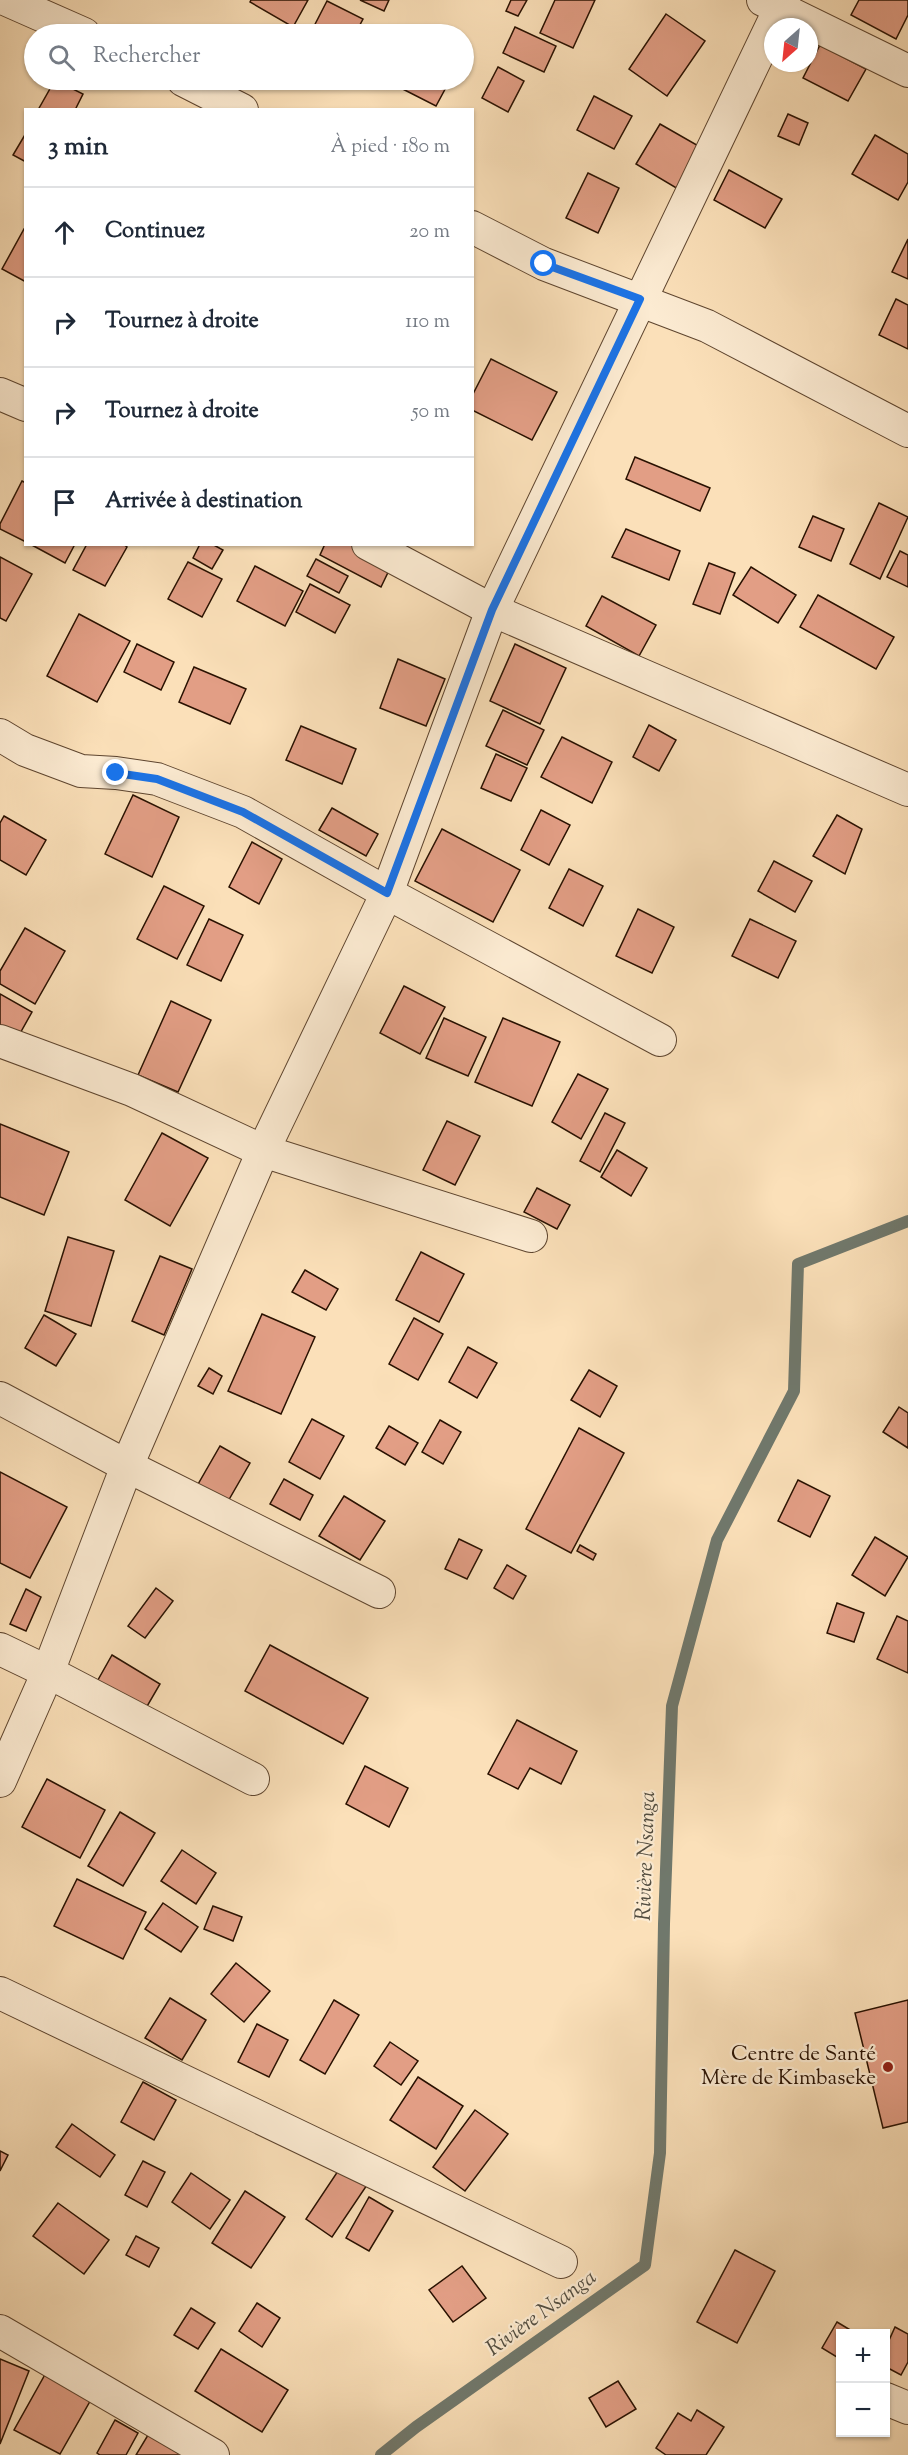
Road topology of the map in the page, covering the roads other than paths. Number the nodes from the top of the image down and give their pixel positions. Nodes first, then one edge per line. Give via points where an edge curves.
1 (7, 0) edge
2 (775, 3) edge
3 (61, 24) edge
4 (908, 71) edge
5 (203, 90) edge
6 (238, 108) edge
7 (474, 228) edge
8 (640, 299) junction
9 (0, 393) edge
10 (24, 404) edge
11 (908, 431) edge
12 (372, 546) edge
13 (492, 610) junction
14 (0, 735) edge
15 (908, 790) edge
16 (387, 893) junction
17 (660, 1040) dead end
18 (0, 1041) edge
19 (263, 1151) junction
20 (531, 1236) dead end
21 (0, 1398) edge
22 (126, 1466) junction
23 (379, 1592) dead end
24 (0, 1649) edge
25 (48, 1672) junction
26 (253, 1779) dead end
27 (0, 1782) edge
28 (0, 1993) edge
29 (561, 2262) dead end
30 (0, 2331) edge
31 (890, 2400) edge
32 (908, 2408) edge
33 (213, 2455) edge

1 - 3 street
2 - 4 street
2 - 8 street
5 - 6 street
7 - 8 street via 544,264
8 - 11 street via 707,326
8 - 13 street
9 - 10 street
12 - 13 street
13 - 15 street
13 - 16 street
14 - 16 street via 25,750 81,771 157,779 243,812
16 - 17 street
16 - 19 street
18 - 19 street via 132,1090
19 - 20 street
19 - 22 street
21 - 22 street
22 - 23 street
22 - 25 street
24 - 25 street
25 - 26 street
25 - 27 street
28 - 29 street
30 - 33 street
31 - 32 street

